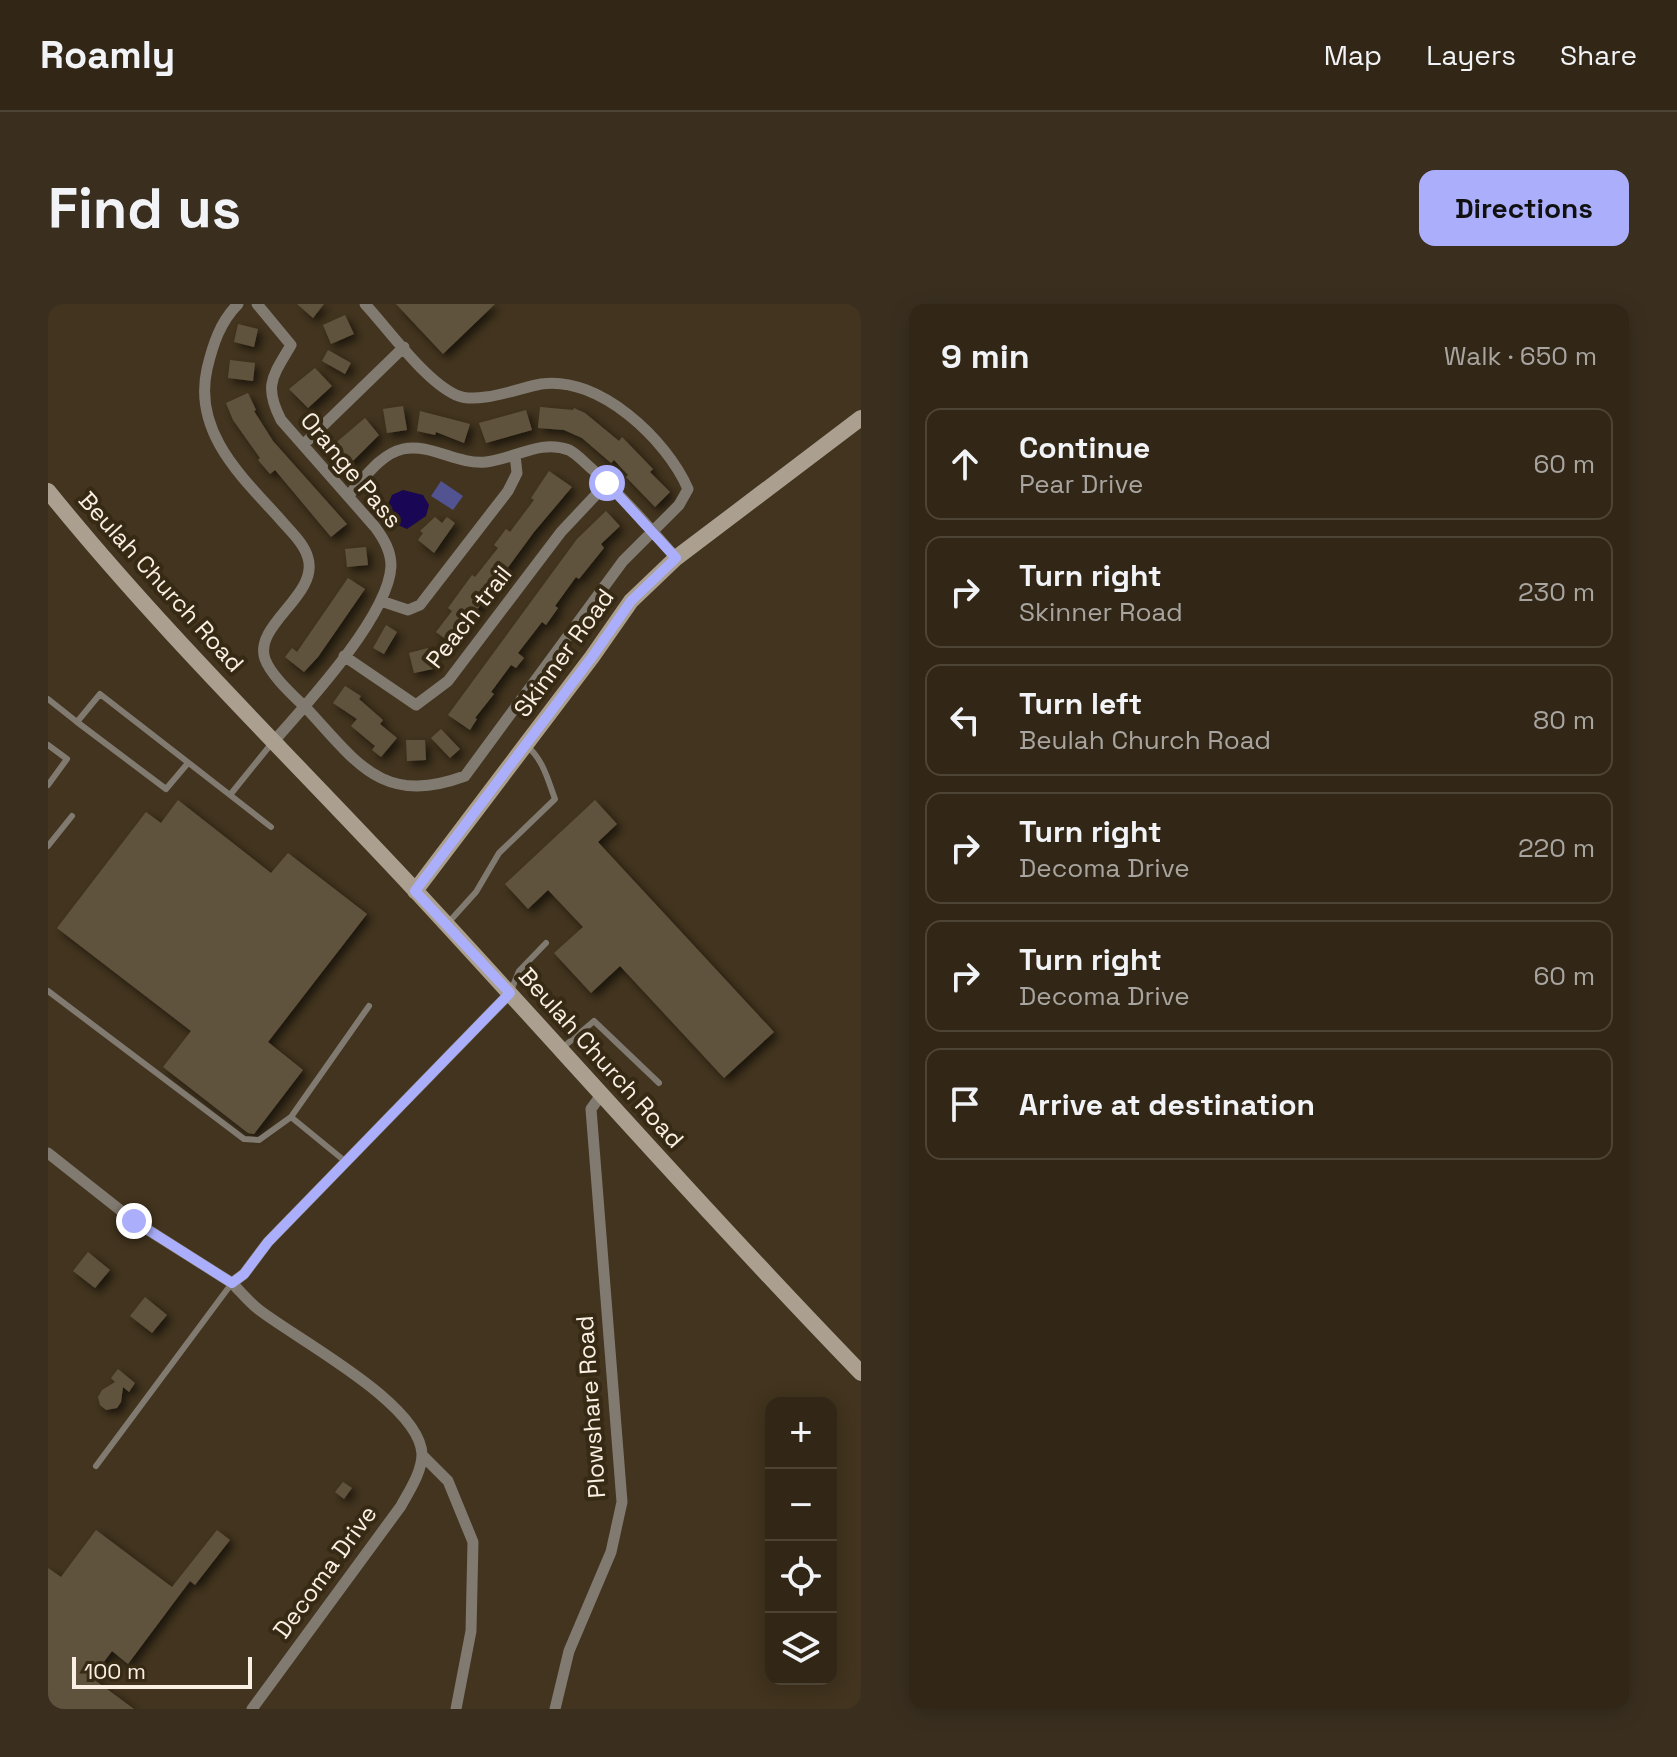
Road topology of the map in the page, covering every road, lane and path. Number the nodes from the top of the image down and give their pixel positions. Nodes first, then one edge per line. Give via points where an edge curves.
1 (238, 304) edge
2 (257, 304) edge
3 (365, 304) edge
4 (404, 347) junction
5 (861, 418) edge
6 (303, 445) junction
7 (515, 455) junction
8 (607, 483) junction
9 (48, 491) edge
10 (348, 496) junction
11 (653, 532) junction
12 (676, 558) junction
13 (381, 601) junction
14 (344, 656) junction
15 (48, 699) edge
16 (304, 706) junction
17 (77, 722) junction
18 (274, 741) junction
19 (48, 745) edge
20 (526, 746) junction
21 (188, 763) junction
22 (48, 785) edge
23 (230, 795) junction
24 (72, 816) dead end
25 (271, 827) dead end
26 (48, 846) edge
27 (415, 891) junction
28 (446, 926) junction
29 (546, 943) dead end
30 (48, 991) edge
31 (510, 993) junction
32 (369, 1006) dead end
33 (561, 1049) junction
34 (659, 1083) dead end
35 (601, 1095) junction
36 (291, 1117) junction
37 (48, 1153) edge
38 (346, 1162) junction
39 (232, 1283) junction
40 (861, 1373) edge
41 (422, 1455) junction
42 (96, 1466) dead end
43 (252, 1709) edge
44 (456, 1709) edge
45 (555, 1709) edge

1 - 16 street via 213,344 203,397 207,419 223,449 303,545 309,560 309,576 265,640 264,659
2 - 6 street, Orange Pass via 291,345 271,382 272,402
3 - 4 street
4 - 6 street
4 - 11 street via 431,377 457,395 491,396 545,384 568,385 590,391 637,422 679,468 688,489
5 - 12 street, Skinner Road
6 - 10 street, Orange Pass
7 - 8 street via 538,447 572,451
7 - 10 street via 484,462 403,449 376,466
7 - 13 street via 517,473 508,491 420,605 408,610
8 - 11 street
8 - 14 street, Peach trail via 561,532 448,681 431,696 416,705
9 - 18 street, Beulah Church Road via 136,595
10 - 13 street, Orange Pass via 387,544 391,566
11 - 12 street
11 - 16 street via 623,561 465,776 411,787 374,777
12 - 20 street, Skinner Road via 631,601
13 - 14 street, Orange Pass
14 - 16 street, Orange Pass
15 - 17 lane
16 - 18 street, Orange Pass
17 - 21 lane via 166,789
17 - 21 lane via 100,694
18 - 23 lane
18 - 27 street, Beulah Church Road
19 - 22 lane via 67,759
20 - 27 street, Skinner Road
20 - 28 lane via 544,769 555,799 499,853 476,892
21 - 23 lane
23 - 25 lane
24 - 26 lane
27 - 28 street, Beulah Church Road
28 - 31 street, Beulah Church Road
29 - 31 lane via 519,971
30 - 36 lane via 244,1139 259,1140
31 - 33 street, Beulah Church Road
31 - 38 street
32 - 36 lane
33 - 34 lane via 594,1021
33 - 35 street, Beulah Church Road
35 - 40 street, Beulah Church Road
35 - 45 street, Plowshare Road via 591,1109 622,1502 611,1552 569,1651
36 - 38 lane
37 - 39 street via 134,1221
38 - 39 street
39 - 41 street via 258,1309 375,1389 417,1436
39 - 42 lane
41 - 43 street, Decoma Drive via 401,1506
41 - 44 street via 448,1481 473,1542 471,1631

